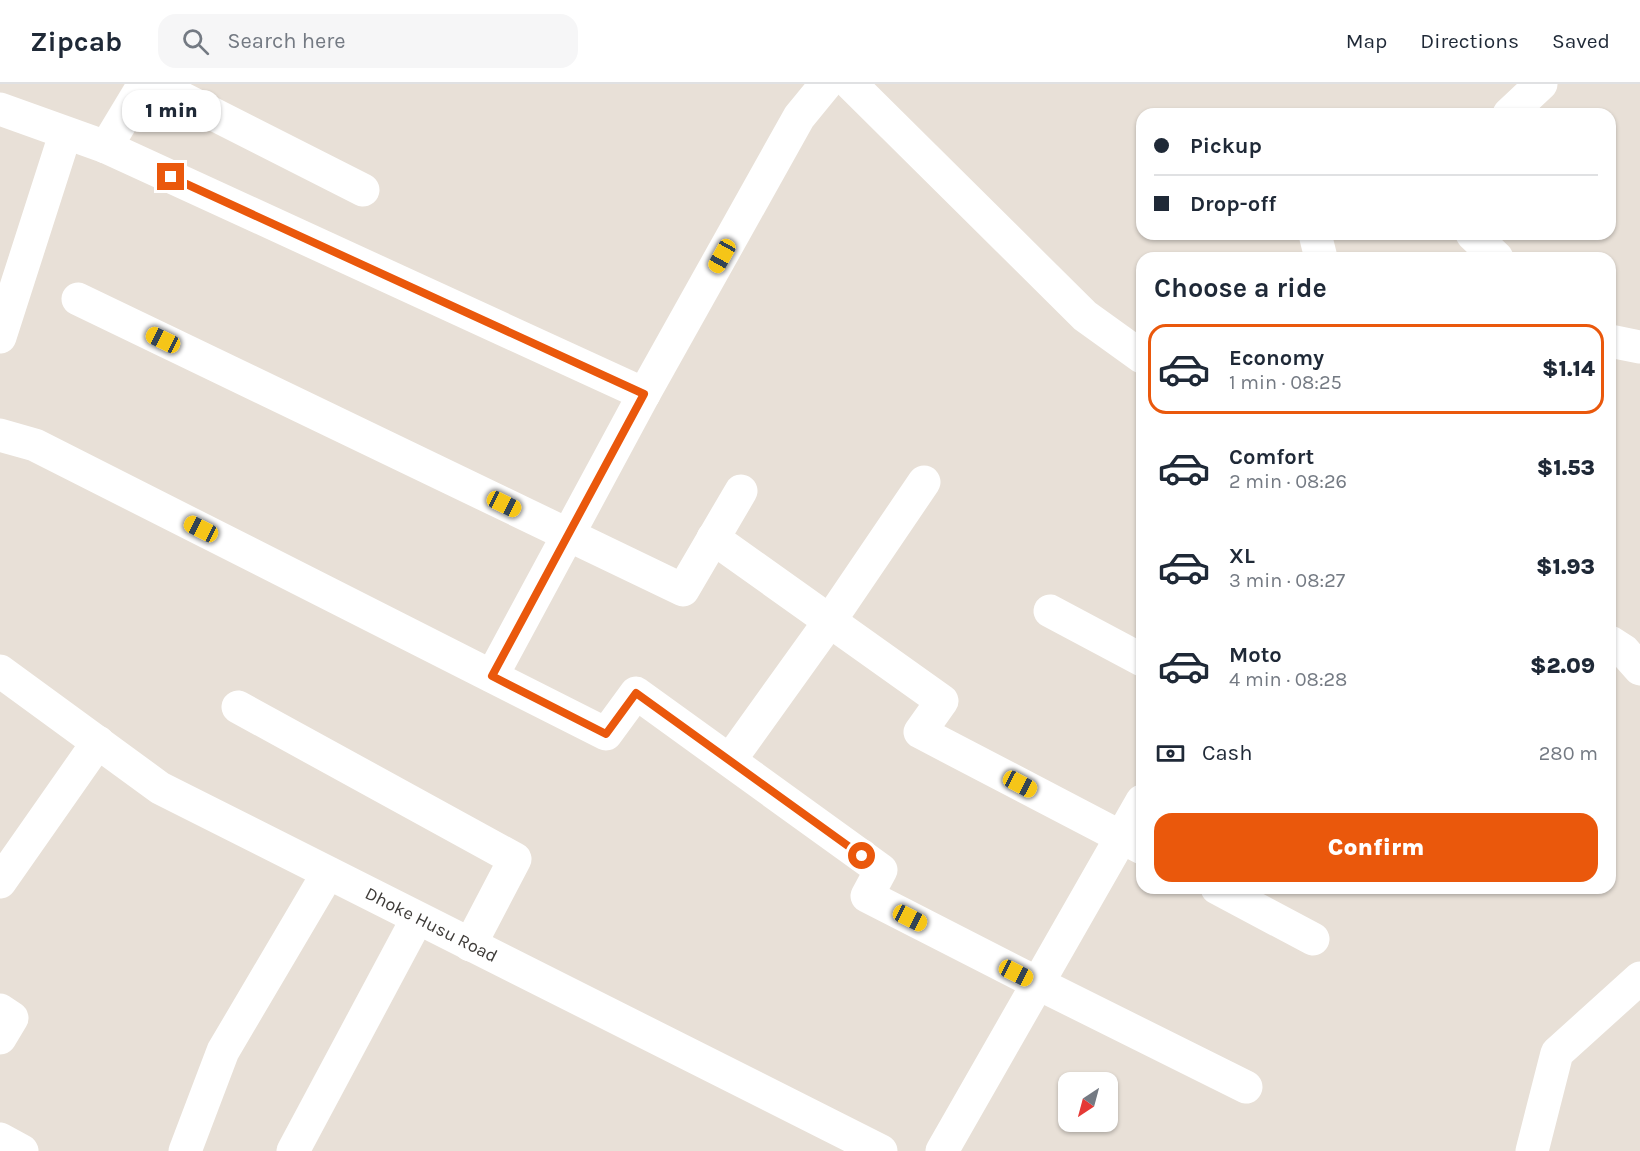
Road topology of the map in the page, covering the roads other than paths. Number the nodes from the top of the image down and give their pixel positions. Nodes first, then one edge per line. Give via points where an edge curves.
1 (144, 84) edge
2 (154, 84) edge
3 (826, 84) edge
4 (851, 84) edge
5 (1541, 84) edge
6 (1515, 108) edge
7 (0, 109) edge
8 (62, 144) dead end
9 (106, 147) junction
10 (363, 190) dead end
11 (1478, 240) edge
12 (1491, 252) edge
13 (78, 299) dead end
14 (0, 337) edge
15 (1616, 342) edge
16 (1640, 347) edge
17 (1136, 353) edge
18 (644, 394) junction
19 (0, 435) edge
20 (924, 482) dead end
21 (741, 491) dead end
22 (568, 535) junction
23 (713, 538) junction
24 (1050, 611) dead end
25 (829, 622) junction
26 (1616, 646) edge
27 (1136, 657) edge
28 (1640, 669) edge
29 (0, 671) edge
30 (492, 676) junction
31 (238, 707) dead end
32 (98, 742) junction
33 (730, 760) junction
34 (1136, 824) edge
35 (1131, 843) edge
36 (328, 873) junction
37 (0, 882) edge
38 (1228, 894) edge
39 (417, 918) junction
40 (1313, 939) dead end
41 (470, 945) junction
42 (1640, 978) edge
43 (1037, 984) junction
44 (0, 1010) edge
45 (0, 1038) edge
46 (1246, 1087) dead end
47 (0, 1139) edge
48 (22, 1151) edge
49 (185, 1151) edge
50 (293, 1151) edge
51 (881, 1151) edge
52 (942, 1151) edge
53 (1532, 1151) edge

1 - 9 street
2 - 10 street
3 - 18 street via 799,117
4 - 17 street via 1085,316
5 - 6 street
7 - 9 street
8 - 14 street
9 - 18 street
11 - 12 street
13 - 22 street
15 - 16 street
18 - 22 street
19 - 30 street via 35,445
20 - 25 street
21 - 23 street
22 - 23 street via 683,590
22 - 30 street
23 - 25 street
24 - 27 street
25 - 33 street
25 - 35 street via 942,701 920,732
26 - 28 street
29 - 32 street, Dhoke Husu Road
30 - 33 street via 606,734 636,693
31 - 41 street via 515,859
32 - 36 street, Dhoke Husu Road via 160,788
32 - 37 street
33 - 43 street via 881,870 867,896
34 - 35 street
35 - 43 street
36 - 39 street, Dhoke Husu Road
36 - 49 street via 223,1051
38 - 40 street
39 - 41 street, Dhoke Husu Road
39 - 50 street
41 - 51 street, Dhoke Husu Road
42 - 53 street via 1557,1053
43 - 46 street
43 - 52 street
44 - 45 street via 12,1018
47 - 48 street

